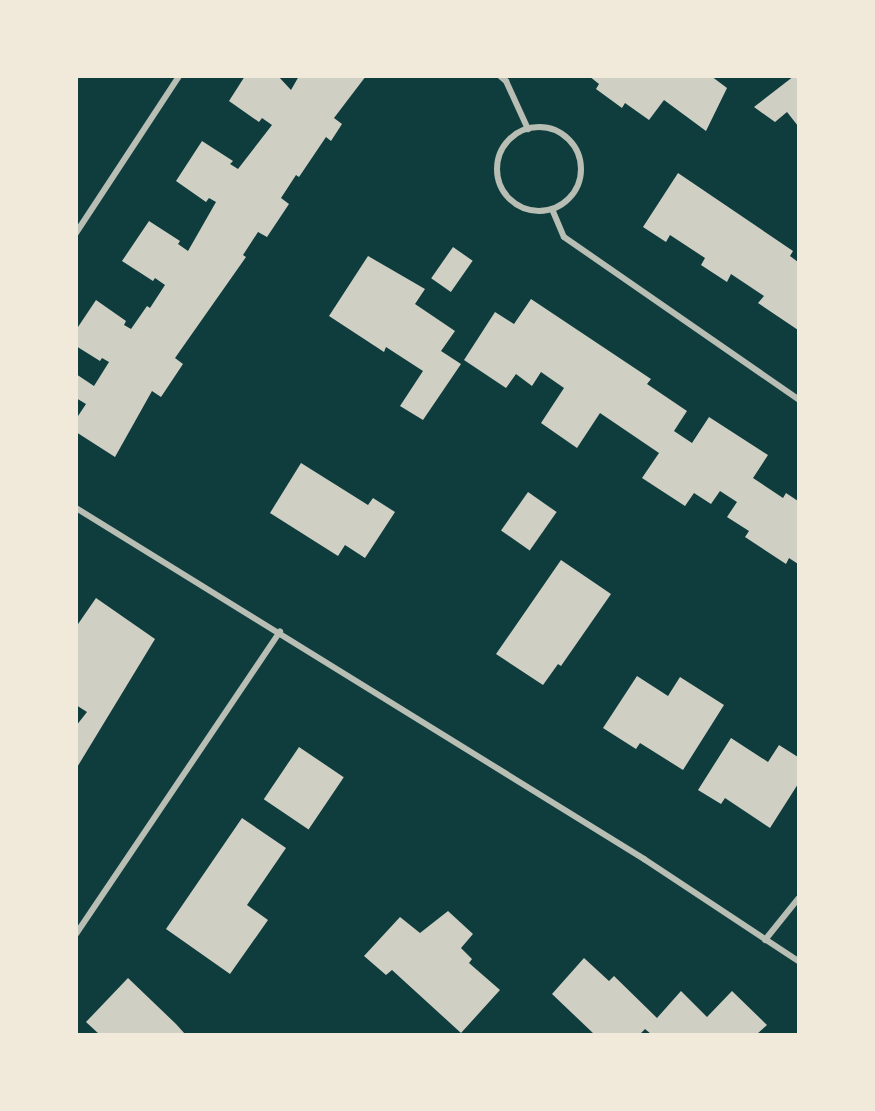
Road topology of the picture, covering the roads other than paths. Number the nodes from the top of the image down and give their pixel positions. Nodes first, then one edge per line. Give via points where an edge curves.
1 (179, 76) edge
2 (500, 76) edge
3 (528, 129) junction
4 (552, 209) junction
5 (76, 233) edge
6 (798, 399) edge
7 (76, 508) edge
8 (280, 631) junction
9 (798, 898) edge
10 (76, 934) edge
11 (765, 940) junction
12 (798, 961) edge

1 - 5 street
2 - 3 street
3 - 4 street via 556,131 577,150 580,164 574,192
3 - 4 street via 516,134 499,154 499,180 504,193 519,206 539,211
4 - 6 street via 564,237
7 - 8 street
8 - 10 street
8 - 11 street via 644,858
9 - 11 street
11 - 12 street

